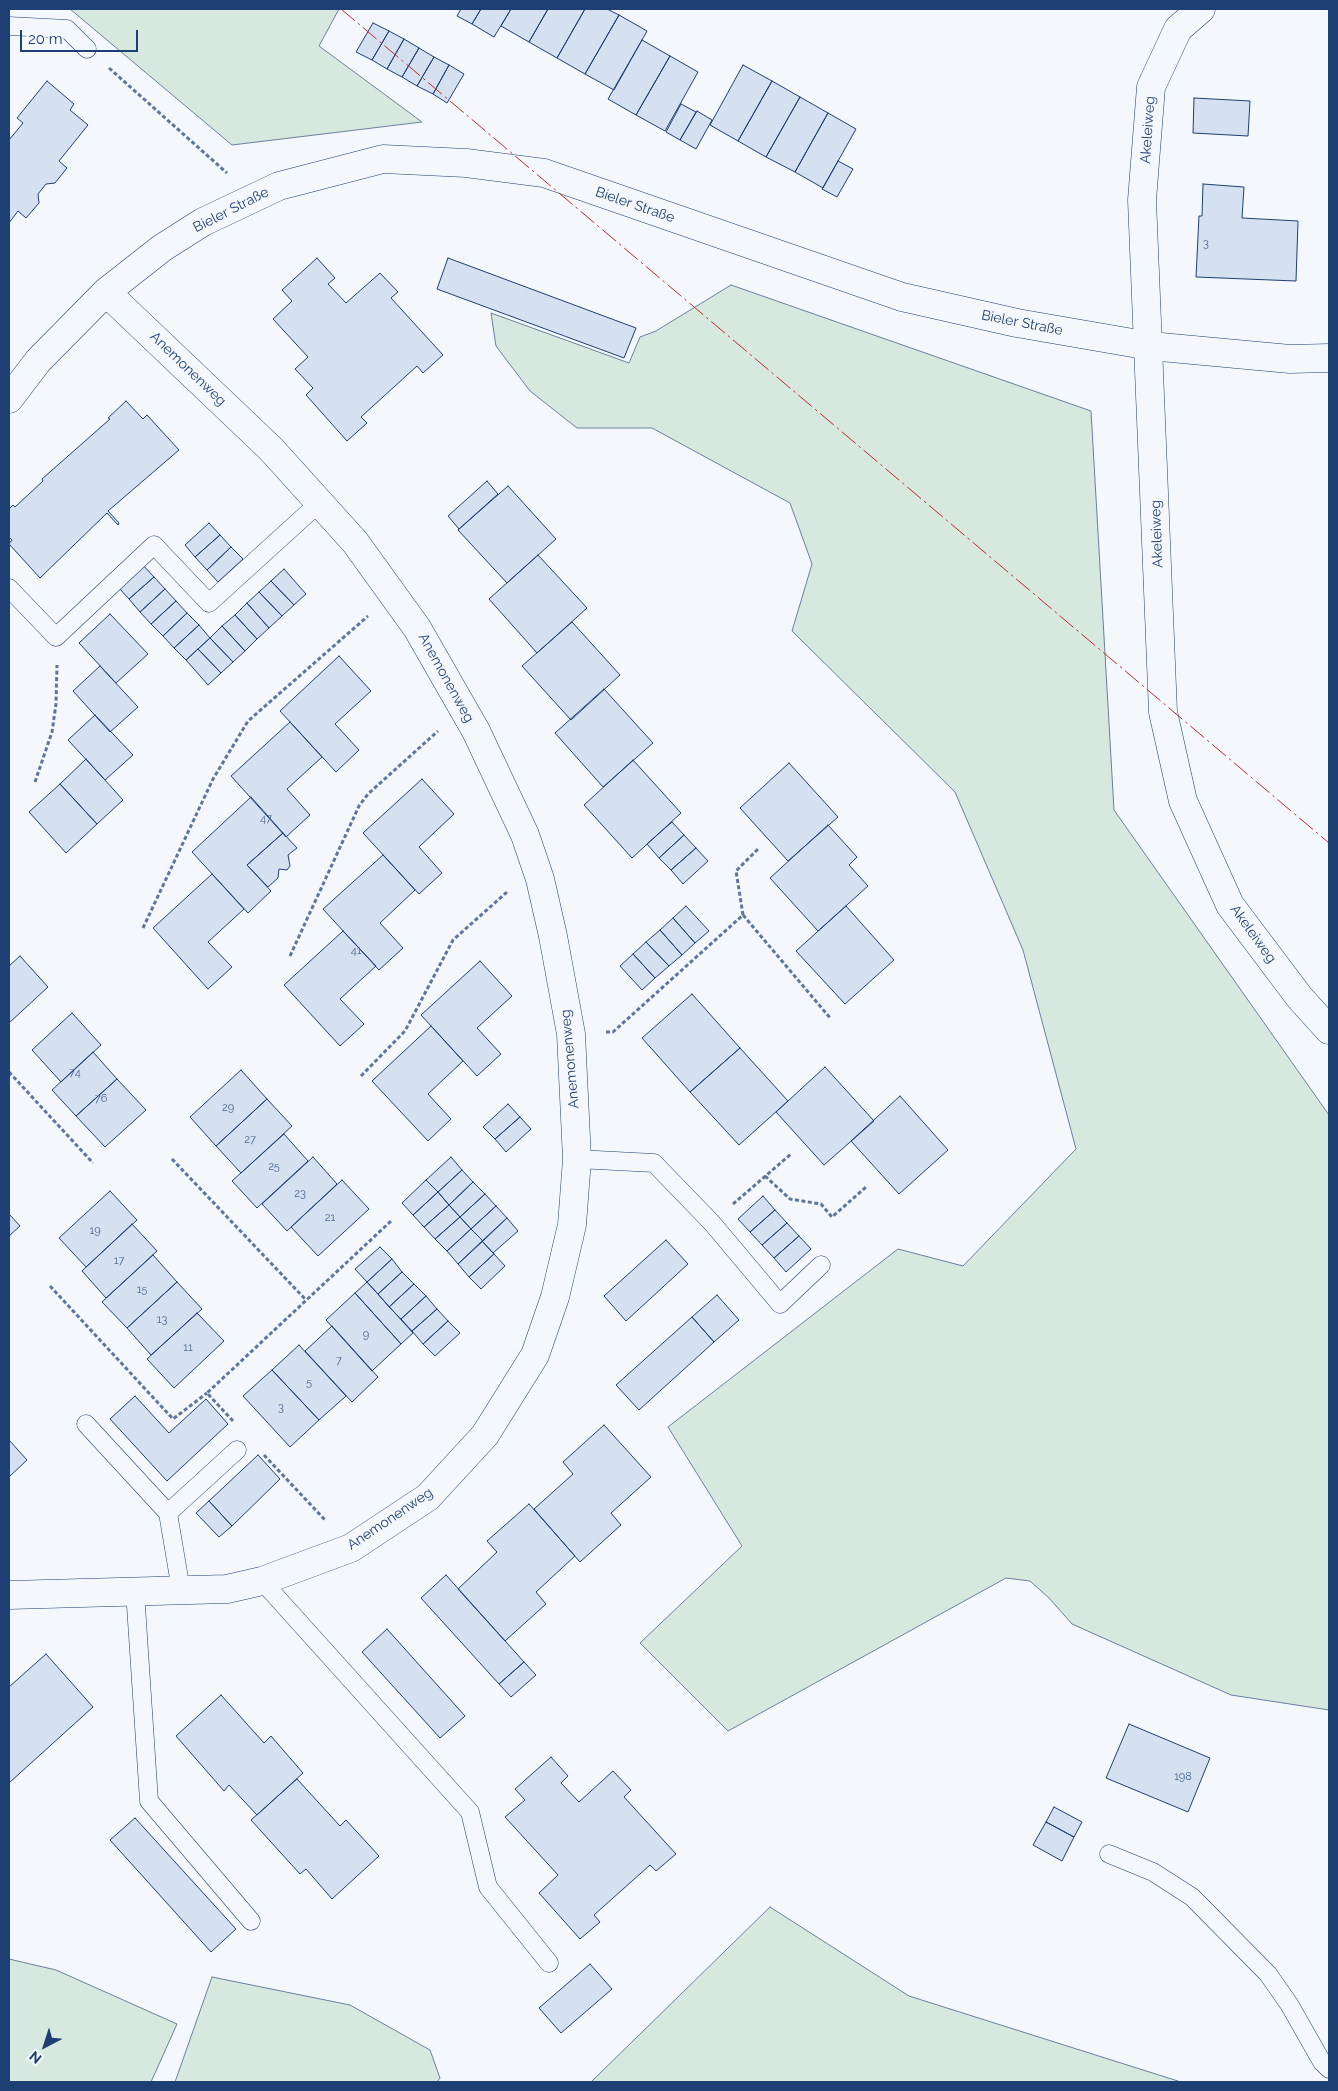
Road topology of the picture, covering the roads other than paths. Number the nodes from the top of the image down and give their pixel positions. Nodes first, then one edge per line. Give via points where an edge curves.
1 (1201, 9) edge
2 (9, 26) edge
3 (88, 49) road end
4 (106, 292) junction
5 (1150, 346) junction
6 (1329, 358) edge
7 (9, 399) edge
8 (319, 503) junction
9 (9, 588) edge
10 (1329, 1030) edge
11 (577, 1159) junction
12 (821, 1265) dead end
13 (86, 1424) dead end
14 (237, 1450) dead end
15 (168, 1513) junction
16 (262, 1581) junction
17 (181, 1590) junction
18 (135, 1591) junction
19 (9, 1595) edge
20 (1109, 1854) dead end
21 (252, 1921) dead end
22 (549, 1963) dead end
23 (1329, 2069) edge

1 - 5 street, Akeleiweg via 1178,29 1151,87 1142,200
2 - 3 lane via 67,29
4 - 5 street, Bieler Straße via 203,222 279,186 383,159 466,163 544,173 902,297 1017,323
4 - 7 street, Bieler Straße via 38,361
4 - 8 street, Anemonenweg via 271,449
5 - 6 street, Bieler Straße via 1290,359
5 - 10 street, Akeleiweg via 1163,712 1183,801 1230,905 1300,998
8 - 9 lane via 208,603 154,545 56,636
8 - 11 street, Anemonenweg via 355,542 417,628 466,715 525,835 540,879 571,1034
11 - 12 lane via 654,1163 712,1223 780,1304
11 - 16 street, Anemonenweg via 572,1225 555,1297 535,1355 485,1435 428,1497 351,1548
13 - 15 lane
14 - 15 lane
15 - 17 lane
16 - 17 street, Anemonenweg via 227,1589
16 - 22 lane via 470,1812 488,1887
17 - 18 street, Anemonenweg
18 - 19 street, Anemonenweg
18 - 21 lane via 149,1801
20 - 23 lane via 1153,1872 1192,1897 1268,1974

